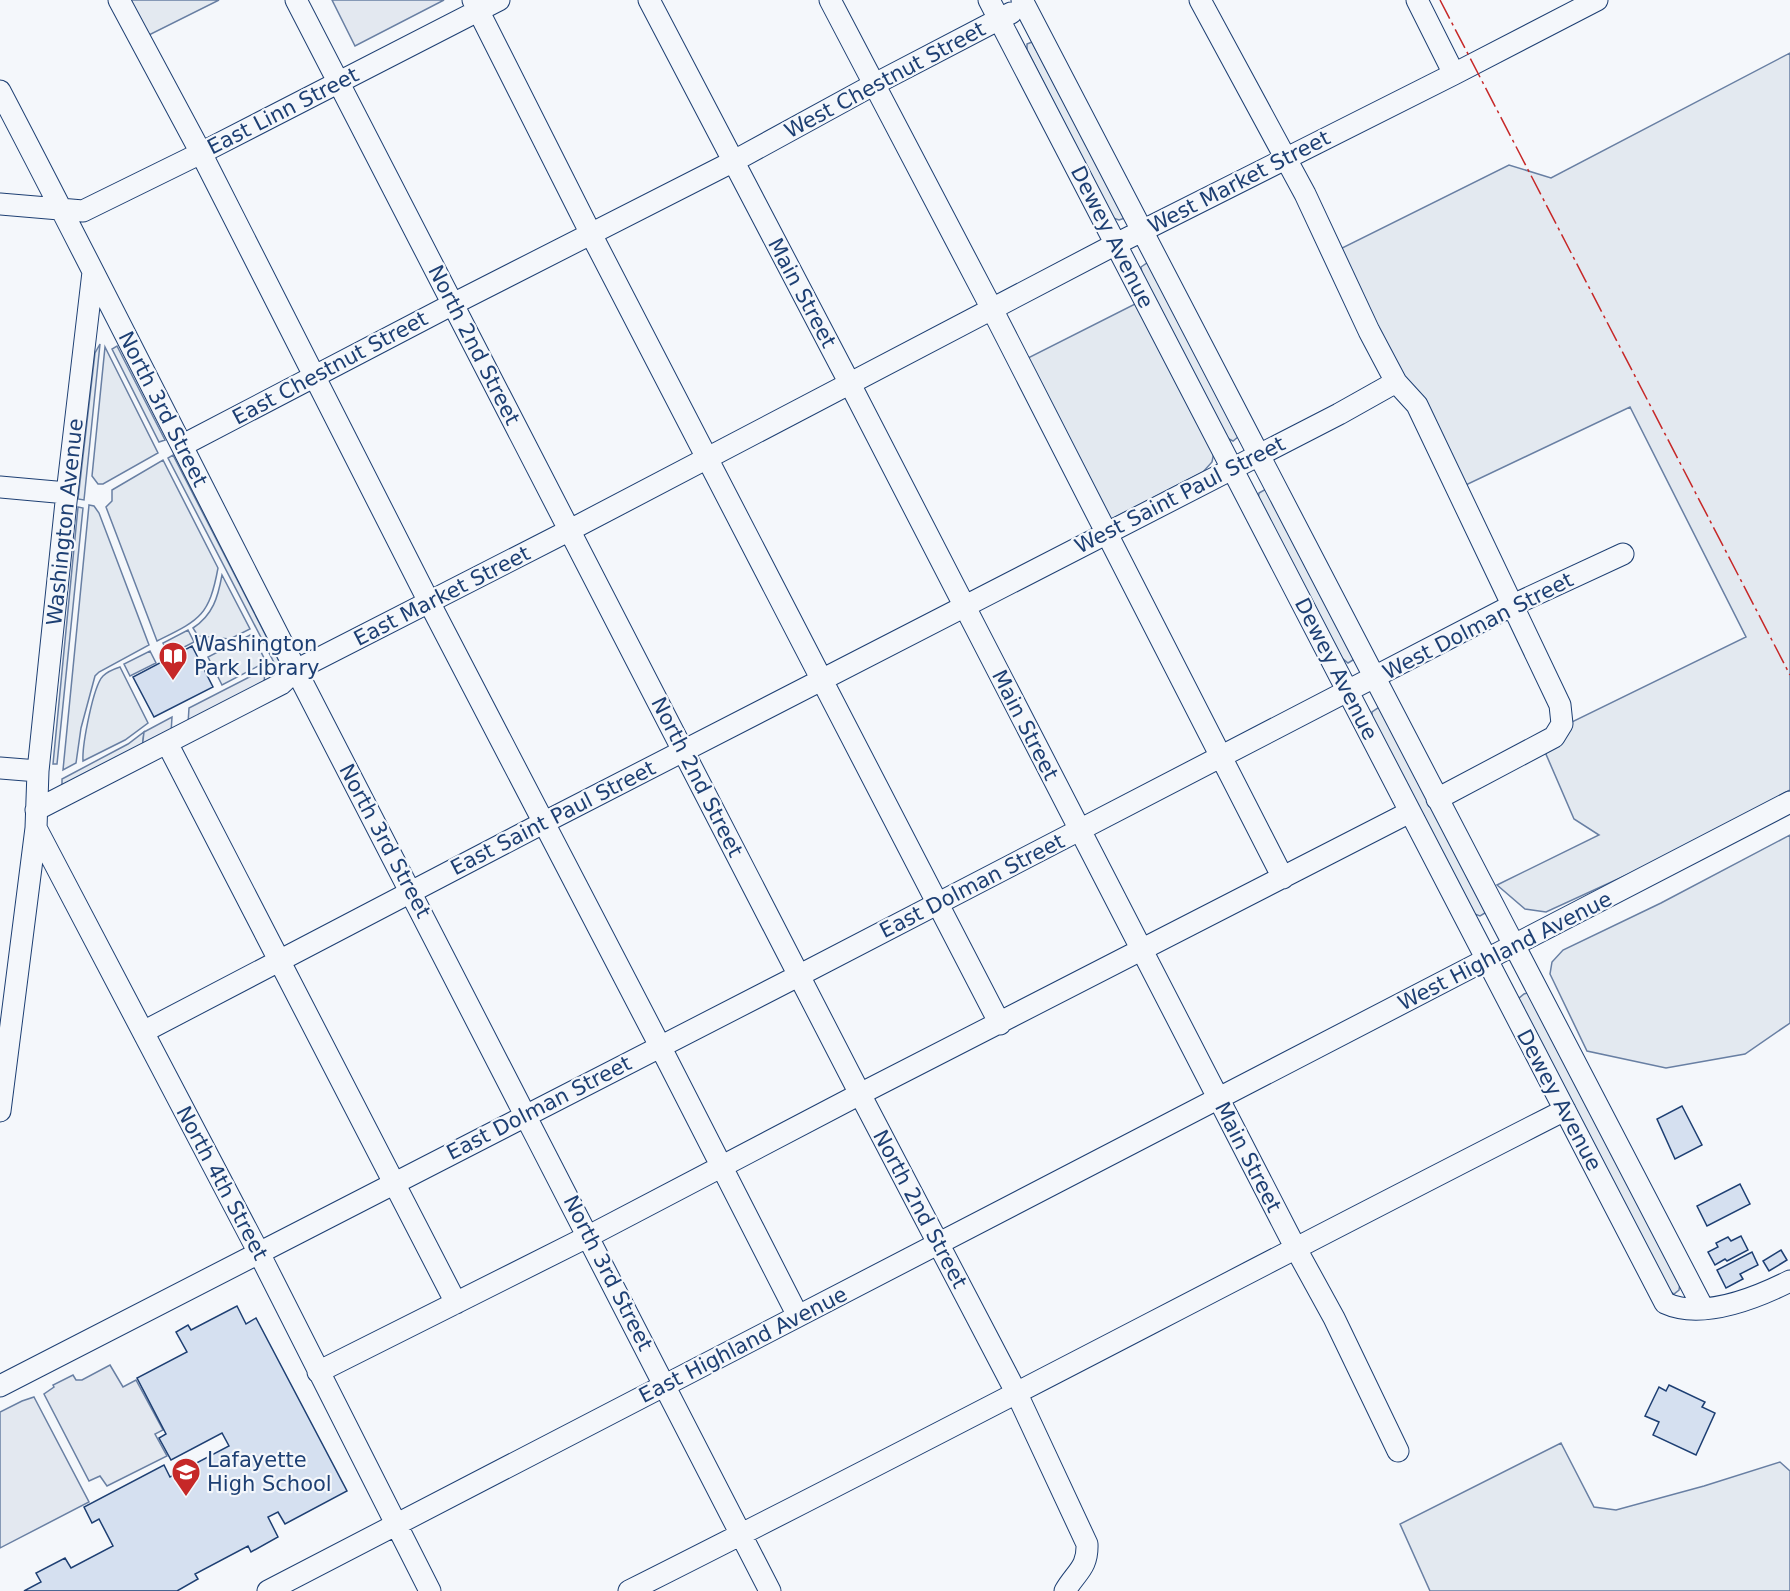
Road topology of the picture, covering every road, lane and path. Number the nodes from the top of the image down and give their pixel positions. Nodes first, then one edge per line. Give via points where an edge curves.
1 (119, 0) edge
2 (296, 0) edge
3 (499, 0) edge
4 (649, 0) edge
5 (830, 0) edge
6 (989, 0) edge
7 (1200, 0) edge
8 (1417, 0) edge
9 (1595, 0) edge
10 (1028, 2) edge
11 (476, 5) edge
12 (999, 19) junction
13 (1455, 74) junction
14 (339, 83) junction
15 (873, 85) junction
16 (0, 91) edge
17 (201, 153) junction
18 (1286, 159) junction
19 (734, 161) junction
20 (0, 204) edge
21 (63, 211) junction
22 (1143, 230) junction
23 (591, 234) junction
24 (1116, 244) junction
25 (93, 272) junction
26 (453, 304) junction
27 (992, 309) junction
28 (314, 376) junction
29 (849, 382) junction
30 (1396, 382) junction
31 (183, 445) junction
32 (1258, 454) junction
33 (706, 458) junction
34 (1231, 468) junction
35 (0, 487) edge
36 (67, 493) junction
37 (570, 530) junction
38 (1105, 533) junction
39 (1623, 554) dead end
40 (429, 602) junction
41 (1513, 606) junction
42 (964, 607) junction
43 (296, 670) junction
44 (1374, 679) junction
45 (821, 681) junction
46 (1347, 692) junction
47 (167, 743) junction
48 (683, 751) junction
49 (1220, 757) junction
50 (0, 768) edge
51 (38, 771) junction
52 (1437, 799) junction
53 (1790, 802) edge
54 (1410, 812) junction
55 (36, 819) junction
56 (543, 823) junction
57 (1079, 830) junction
58 (1283, 878) junction
59 (411, 891) junction
60 (937, 904) junction
61 (1513, 946) junction
62 (1142, 950) junction
63 (280, 960) junction
64 (1486, 960) junction
65 (800, 975) junction
66 (1000, 1024) junction
67 (143, 1032) junction
68 (660, 1046) junction
69 (3, 1056) edge
70 (860, 1094) junction
71 (1219, 1100) junction
72 (1565, 1110) junction
73 (0, 1111) edge
74 (527, 1114) junction
75 (720, 1167) junction
76 (393, 1184) junction
77 (590, 1236) junction
78 (938, 1243) junction
79 (1295, 1247) junction
80 (259, 1253) junction
81 (1790, 1281) edge
82 (456, 1303) junction
83 (1703, 1308) junction
84 (798, 1316) junction
85 (318, 1372) junction
86 (665, 1385) junction
87 (0, 1386) edge
88 (1017, 1394) junction
89 (1398, 1451) dead end
90 (397, 1524) junction
91 (741, 1535) junction
92 (268, 1591) edge
93 (430, 1591) edge
94 (629, 1591) edge
95 (770, 1591) edge
96 (1065, 1591) edge

1 - 17 street
2 - 14 street, North 2nd Street
3 - 11 street, East Linn Street
4 - 19 street, Main Street
5 - 15 street
6 - 12 street, Dewey Avenue
7 - 18 street
8 - 13 street
9 - 13 street, West Market Street
10 - 12 street, West Chestnut Street
10 - 22 street, Dewey Avenue
11 - 14 street, East Linn Street
11 - 23 street
12 - 15 street, West Chestnut Street
12 - 24 street, Dewey Avenue
13 - 18 street, West Market Street
14 - 17 street, East Linn Street
14 - 26 street, North 2nd Street
15 - 19 street, West Chestnut Street
15 - 27 street
16 - 21 street, North 3rd Street
17 - 21 street, East Linn Street via 83,211
17 - 28 street
18 - 22 street, West Market Street
18 - 30 street
19 - 23 street, East Chestnut Street
19 - 29 street, Main Street
20 - 21 street, East Linn Street
21 - 25 street, North 3rd Street
22 - 24 street, West Market Street
22 - 32 street, Dewey Avenue
23 - 26 street, East Chestnut Street
23 - 33 street
24 - 27 street, West Market Street
24 - 34 street, Dewey Avenue
25 - 31 street, North 3rd Street
25 - 36 street, Washington Avenue
26 - 28 street, East Chestnut Street
26 - 37 street, North 2nd Street
27 - 29 street, West Market Street
27 - 38 street
28 - 31 street, East Chestnut Street
28 - 40 street
29 - 33 street, East Market Street
29 - 42 street, Main Street
30 - 32 street, West Saint Paul Street
30 - 41 street via 1417,405
31 - 43 street, North 3rd Street
32 - 34 street, West Saint Paul Street
32 - 44 street, Dewey Avenue
33 - 37 street, East Market Street
33 - 45 street
34 - 38 street, West Saint Paul Street
34 - 46 street, Dewey Avenue
35 - 36 street
36 - 51 street, Washington Avenue
37 - 40 street, East Market Street
37 - 48 street, North 2nd Street
38 - 42 street, West Saint Paul Street
38 - 49 street
39 - 41 street, West Dolman Street
40 - 43 street, East Market Street
40 - 56 street
41 - 44 street, West Dolman Street
41 - 52 street via 1560,705 1562,724 1554,737
42 - 45 street, East Saint Paul Street
42 - 57 street, Main Street
43 - 47 street, East Market Street via 281,684
43 - 59 street, North 3rd Street
44 - 46 street, West Dolman Street
44 - 52 street, Dewey Avenue
45 - 48 street, East Saint Paul Street
45 - 60 street
46 - 49 street, West Dolman Street
46 - 54 street, Dewey Avenue
47 - 55 street, East Market Street
47 - 63 street
48 - 56 street, East Saint Paul Street
48 - 65 street, North 2nd Street
49 - 57 street, West Dolman Street
49 - 58 street
50 - 51 street
51 - 55 street
52 - 61 street, Dewey Avenue
53 - 61 street, West Highland Avenue
54 - 58 street
54 - 64 street, Dewey Avenue
55 - 67 street, North 4th Street
55 - 69 street
56 - 59 street, East Saint Paul Street
56 - 68 street
57 - 60 street, East Dolman Street
57 - 62 street, Main Street
58 - 62 street
59 - 63 street, East Saint Paul Street
59 - 74 street, North 3rd Street
60 - 65 street, East Dolman Street
60 - 66 street
61 - 64 street, West Highland Avenue
61 - 83 street, Dewey Avenue
62 - 66 street
62 - 71 street, Main Street
63 - 67 street, East Saint Paul Street
63 - 76 street
64 - 71 street, West Highland Avenue
64 - 72 street, Dewey Avenue
65 - 68 street, East Dolman Street
65 - 70 street, North 2nd Street
66 - 70 street
67 - 80 street, North 4th Street
68 - 74 street, East Dolman Street
68 - 75 street
69 - 73 street
70 - 75 street
70 - 78 street, North 2nd Street
71 - 78 street, East Highland Avenue
71 - 79 street, Main Street
72 - 79 street
72 - 83 street, Dewey Avenue via 1665,1303
74 - 76 street, East Dolman Street
74 - 77 street, North 3rd Street
75 - 77 street
75 - 84 street
76 - 80 street, East Dolman Street
76 - 82 street
77 - 82 street
77 - 86 street, North 3rd Street
78 - 84 street, East Highland Avenue
78 - 88 street, North 2nd Street
79 - 88 street
79 - 89 street, Main Street
80 - 85 street, North 4th Street
80 - 87 street, East Dolman Street
81 - 83 street, Dewey Avenue via 1740,1302
82 - 85 street
84 - 86 street, East Highland Avenue
85 - 90 street, North 4th Street
86 - 90 street, East Highland Avenue
86 - 91 street, North 3rd Street
88 - 91 street
88 - 96 street, North 2nd Street via 1087,1544 1088,1557
90 - 92 street, East Highland Avenue
90 - 93 street, North 4th Street
91 - 94 street
91 - 95 street, North 3rd Street

